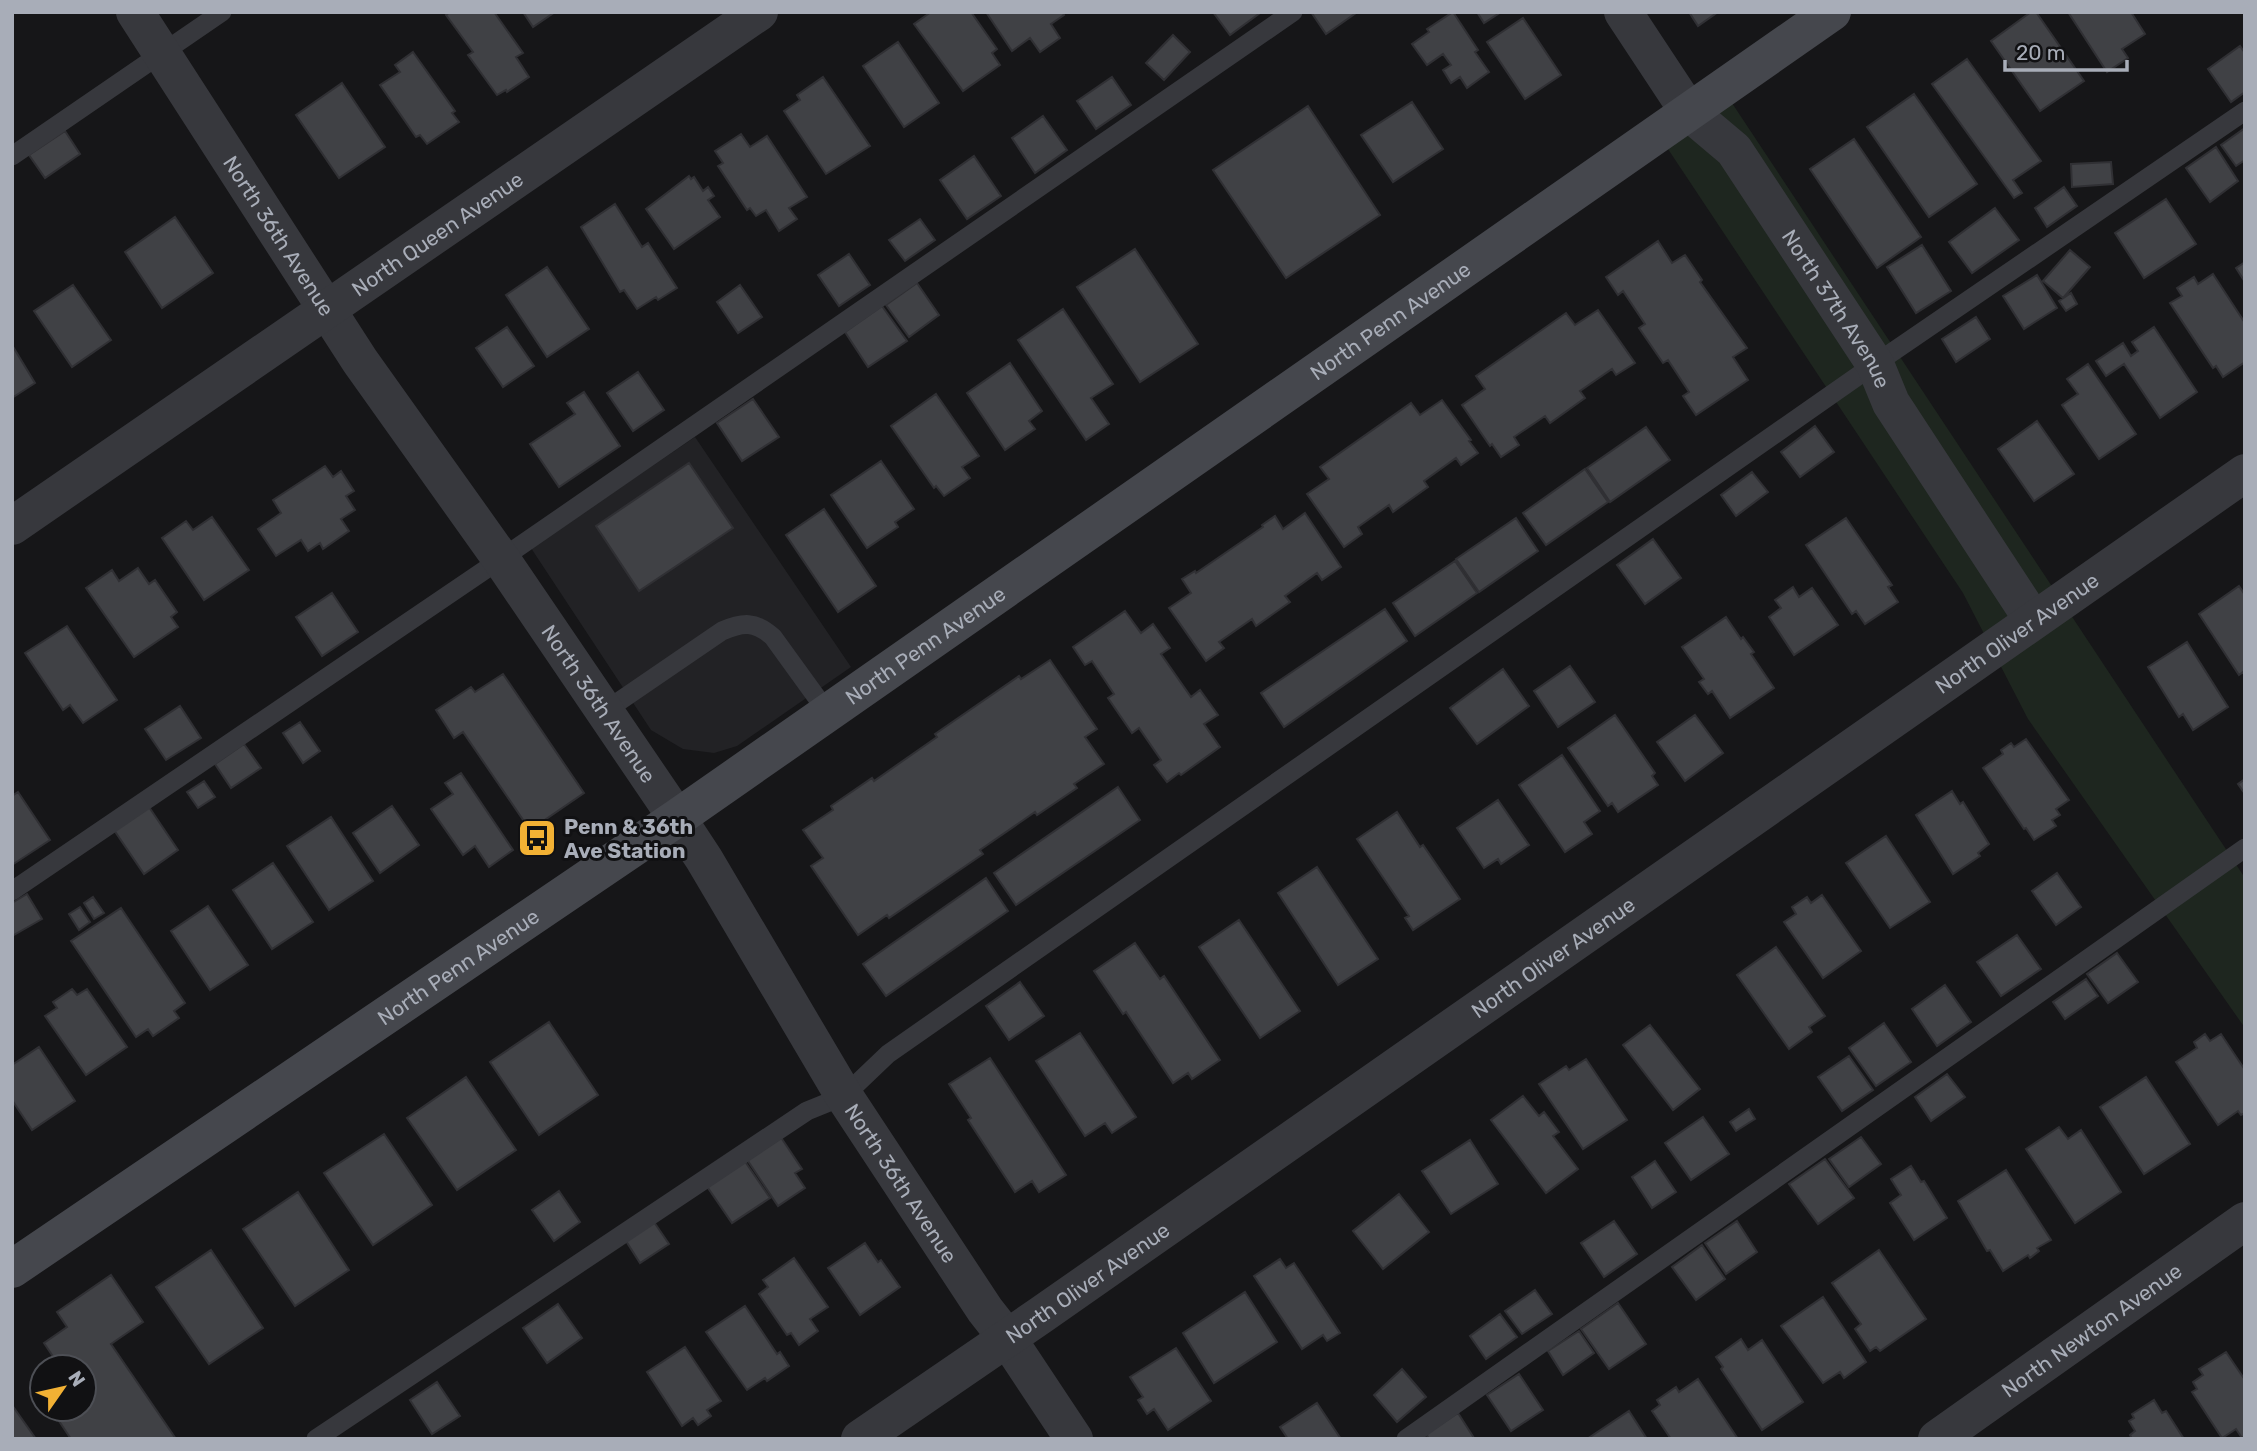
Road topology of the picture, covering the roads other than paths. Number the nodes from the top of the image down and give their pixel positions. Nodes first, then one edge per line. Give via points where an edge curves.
1 (135, 12) edge
2 (222, 12) edge
3 (759, 12) edge
4 (1293, 12) edge
5 (1623, 12) edge
6 (1832, 12) edge
7 (163, 53) junction
8 (2245, 111) edge
9 (1689, 112) junction
10 (12, 156) edge
11 (327, 311) junction
12 (1875, 364) junction
13 (2245, 473) edge
14 (12, 526) edge
15 (501, 559) junction
16 (2034, 620) junction
17 (605, 711) junction
18 (828, 713) junction
19 (677, 818) junction
20 (2245, 848) edge
21 (12, 891) edge
22 (844, 1096) junction
23 (2245, 1222) edge
24 (12, 1269) edge
25 (1007, 1338) junction
26 (316, 1439) edge
27 (860, 1439) edge
28 (1074, 1439) edge
29 (1406, 1439) edge
30 (1937, 1439) edge

1 - 7 street, North 36th Avenue
2 - 7 lane
3 - 11 street, North Queen Avenue
4 - 15 lane
5 - 9 street, North 37th Avenue
6 - 9 main road, North Penn Avenue
7 - 10 lane
7 - 11 street, North 36th Avenue
8 - 12 lane
9 - 12 street, North 37th Avenue via 1734,150
9 - 18 main road, North Penn Avenue
11 - 14 street, North Queen Avenue
11 - 15 street, North 36th Avenue
12 - 16 street, North 37th Avenue via 1891,403
12 - 22 lane via 888,1054
13 - 16 street, North Oliver Avenue
15 - 17 street, North 36th Avenue
15 - 21 lane
16 - 25 street, North Oliver Avenue
17 - 18 lane via 722,631 751,623 773,638
17 - 19 street, North 36th Avenue
18 - 19 main road, North Penn Avenue
19 - 22 street, North 36th Avenue
19 - 24 main road, North Penn Avenue
20 - 29 lane
22 - 25 street, North 36th Avenue
22 - 26 lane via 807,1111
23 - 30 street, North Newton Avenue
25 - 27 street, North Oliver Avenue
25 - 28 street, North 36th Avenue

